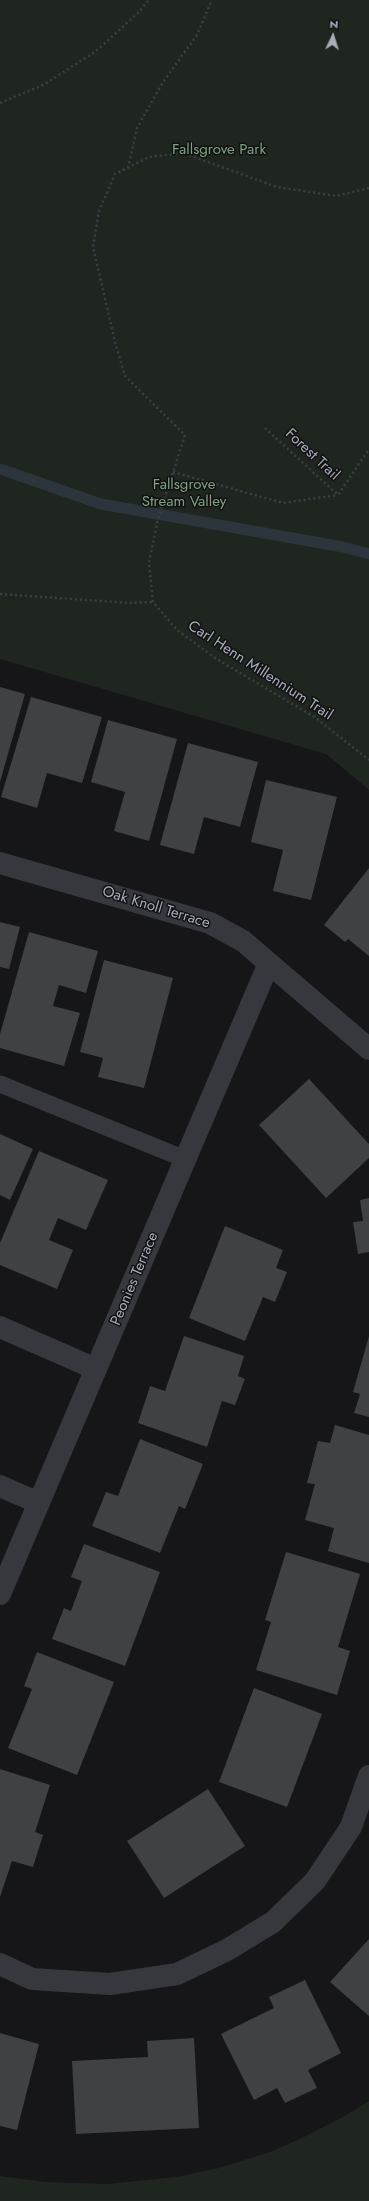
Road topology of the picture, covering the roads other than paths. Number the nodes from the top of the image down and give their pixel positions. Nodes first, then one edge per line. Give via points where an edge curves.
1 (0, 863) edge
2 (269, 963) junction
3 (369, 1049) edge
4 (0, 1084) edge
5 (186, 1159) junction
6 (0, 1327) edge
7 (96, 1369) junction
8 (0, 1486) edge
9 (39, 1503) junction
10 (0, 1594) edge
11 (369, 1776) edge
12 (0, 1964) edge

1 - 2 street, Oak Knoll Terrace via 210,923 243,941
2 - 3 street, Oak Knoll Terrace
2 - 5 street, Peonies Terrace
4 - 5 lane
5 - 7 street, Peonies Terrace
6 - 7 street
7 - 9 street, Peonies Terrace
8 - 9 street
9 - 10 street, Peonies Terrace
11 - 12 street via 351,1827 315,1881 273,1922 227,1950 177,1974 110,1984 32,1979

